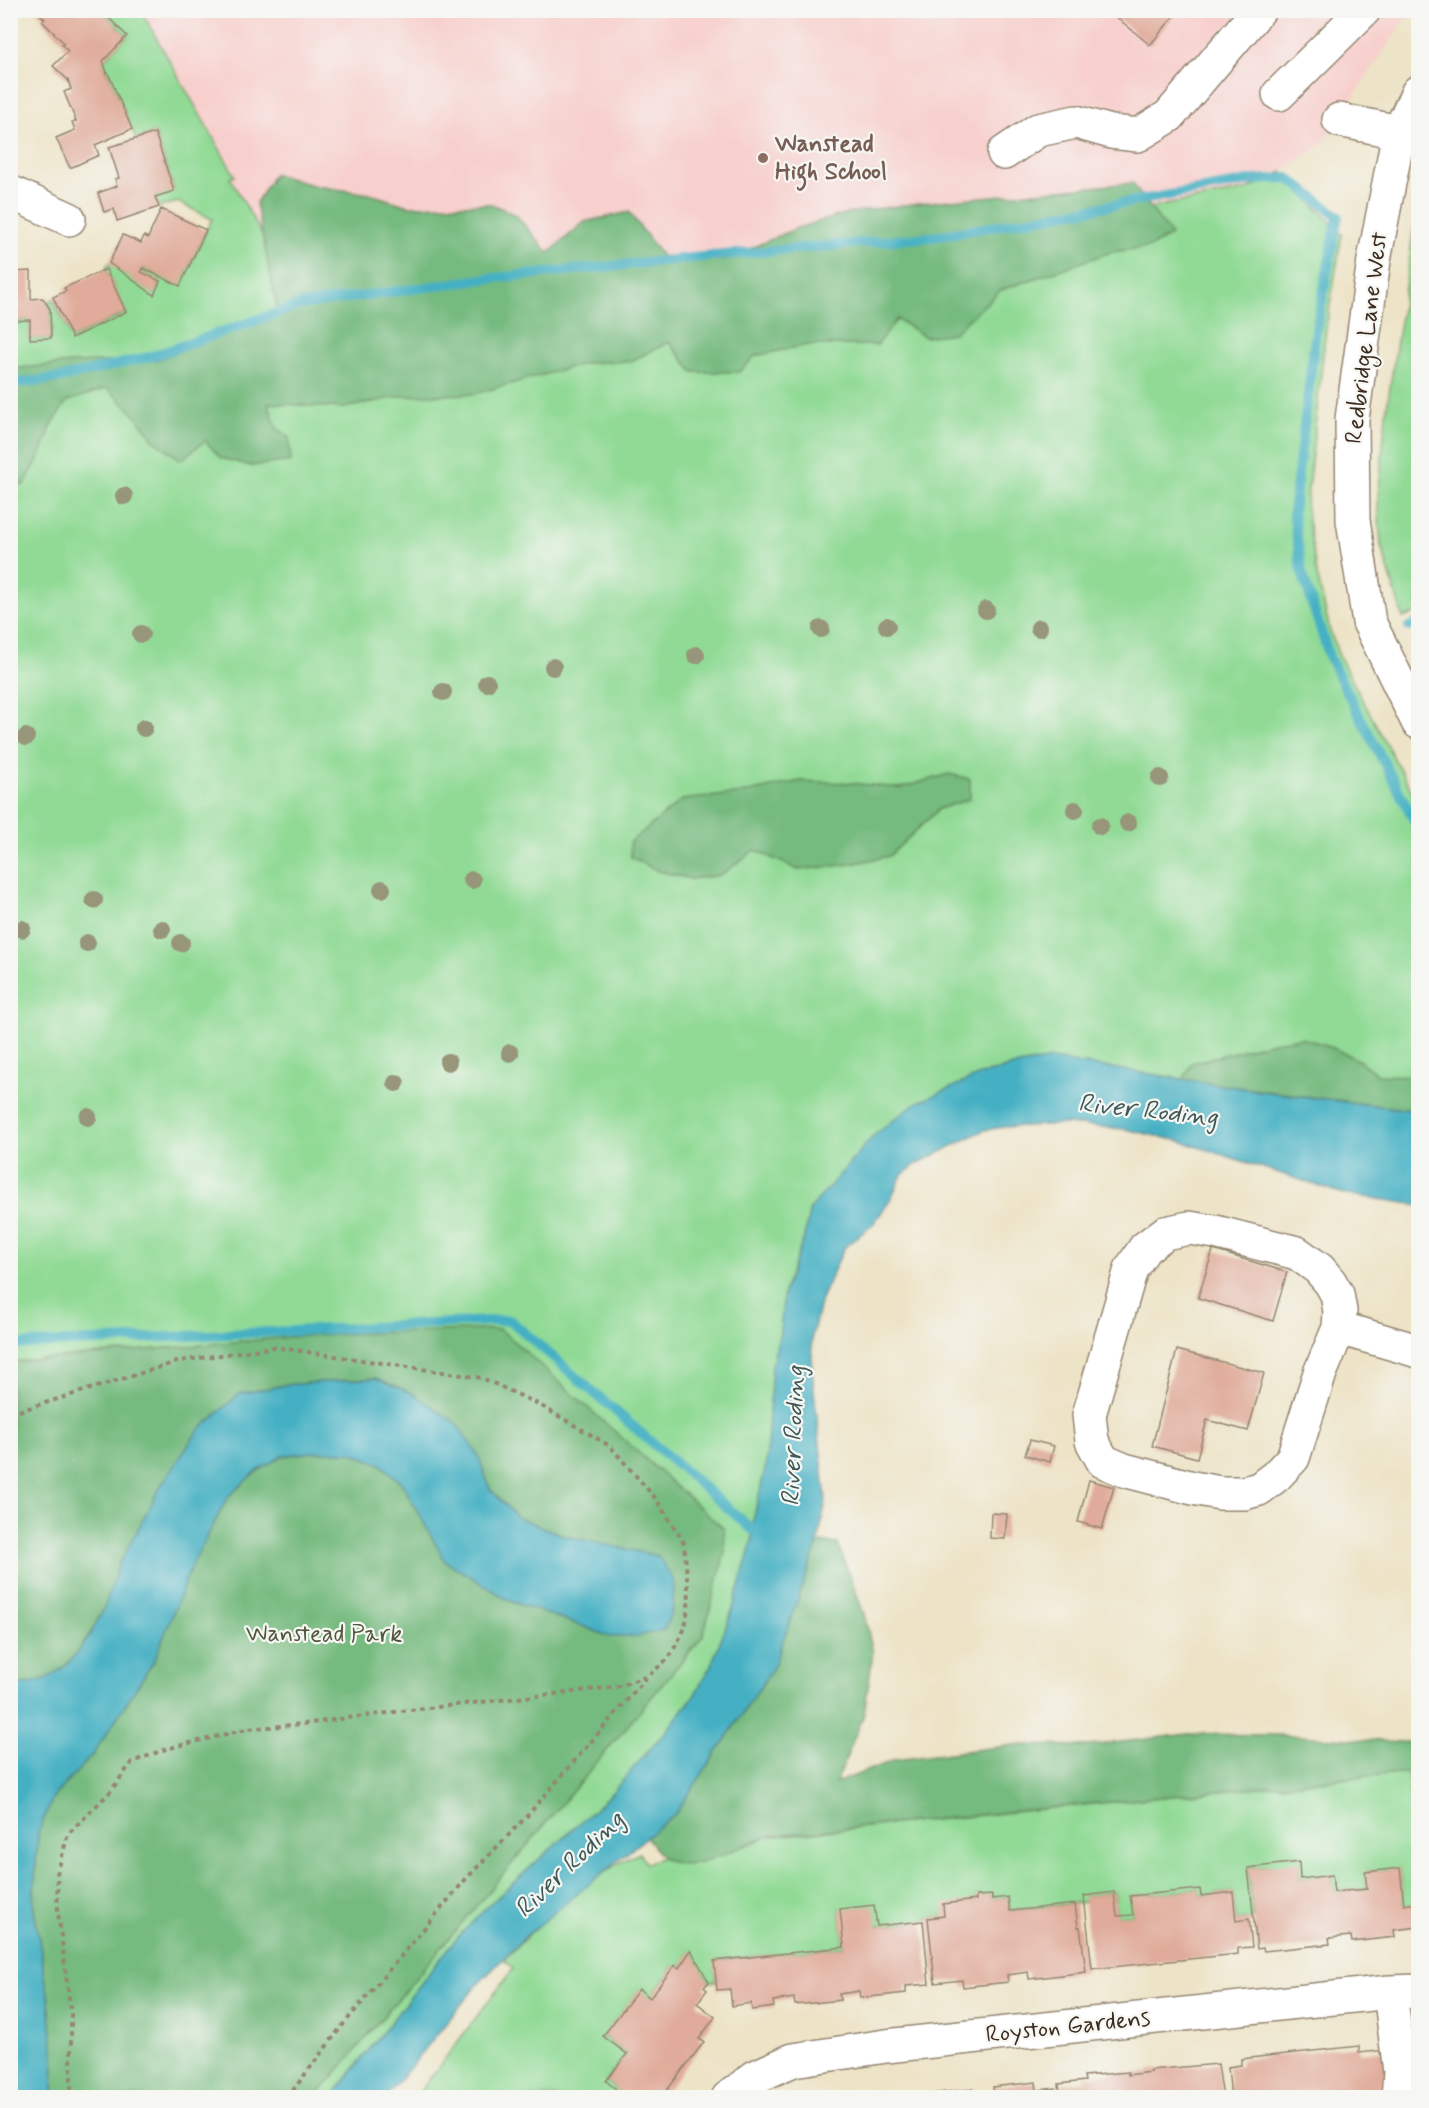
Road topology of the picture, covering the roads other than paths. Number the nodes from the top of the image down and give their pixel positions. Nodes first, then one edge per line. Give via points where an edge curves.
1 (1258, 10) edge
2 (1364, 10) edge
3 (1419, 92) edge
4 (1279, 94) dead end
5 (1339, 120) dead end
6 (1399, 132) junction
7 (1004, 153) dead end
8 (10, 192) edge
9 (69, 219) dead end
10 (1416, 710) edge
11 (1339, 1328) junction
12 (1419, 1351) edge
13 (1404, 1991) edge
14 (728, 2097) edge
15 (1398, 2097) edge

1 - 7 street via 1169,116 1138,135 1076,122 1038,130
2 - 4 street
3 - 6 street, Redbridge Lane West
5 - 6 street
6 - 10 street, Redbridge Lane West via 1374,260 1352,419 1353,520 1370,622
8 - 9 street
11 - 11 street via 1340,1311 1334,1288 1319,1269 1297,1253 1189,1228 1164,1233 1144,1248 1131,1269 1089,1415 1092,1441 1102,1461 1220,1493 1244,1494 1259,1489 1293,1458
11 - 12 street
13 - 14 street, Royston Gardens via 886,2046 793,2060 755,2077
13 - 15 street

